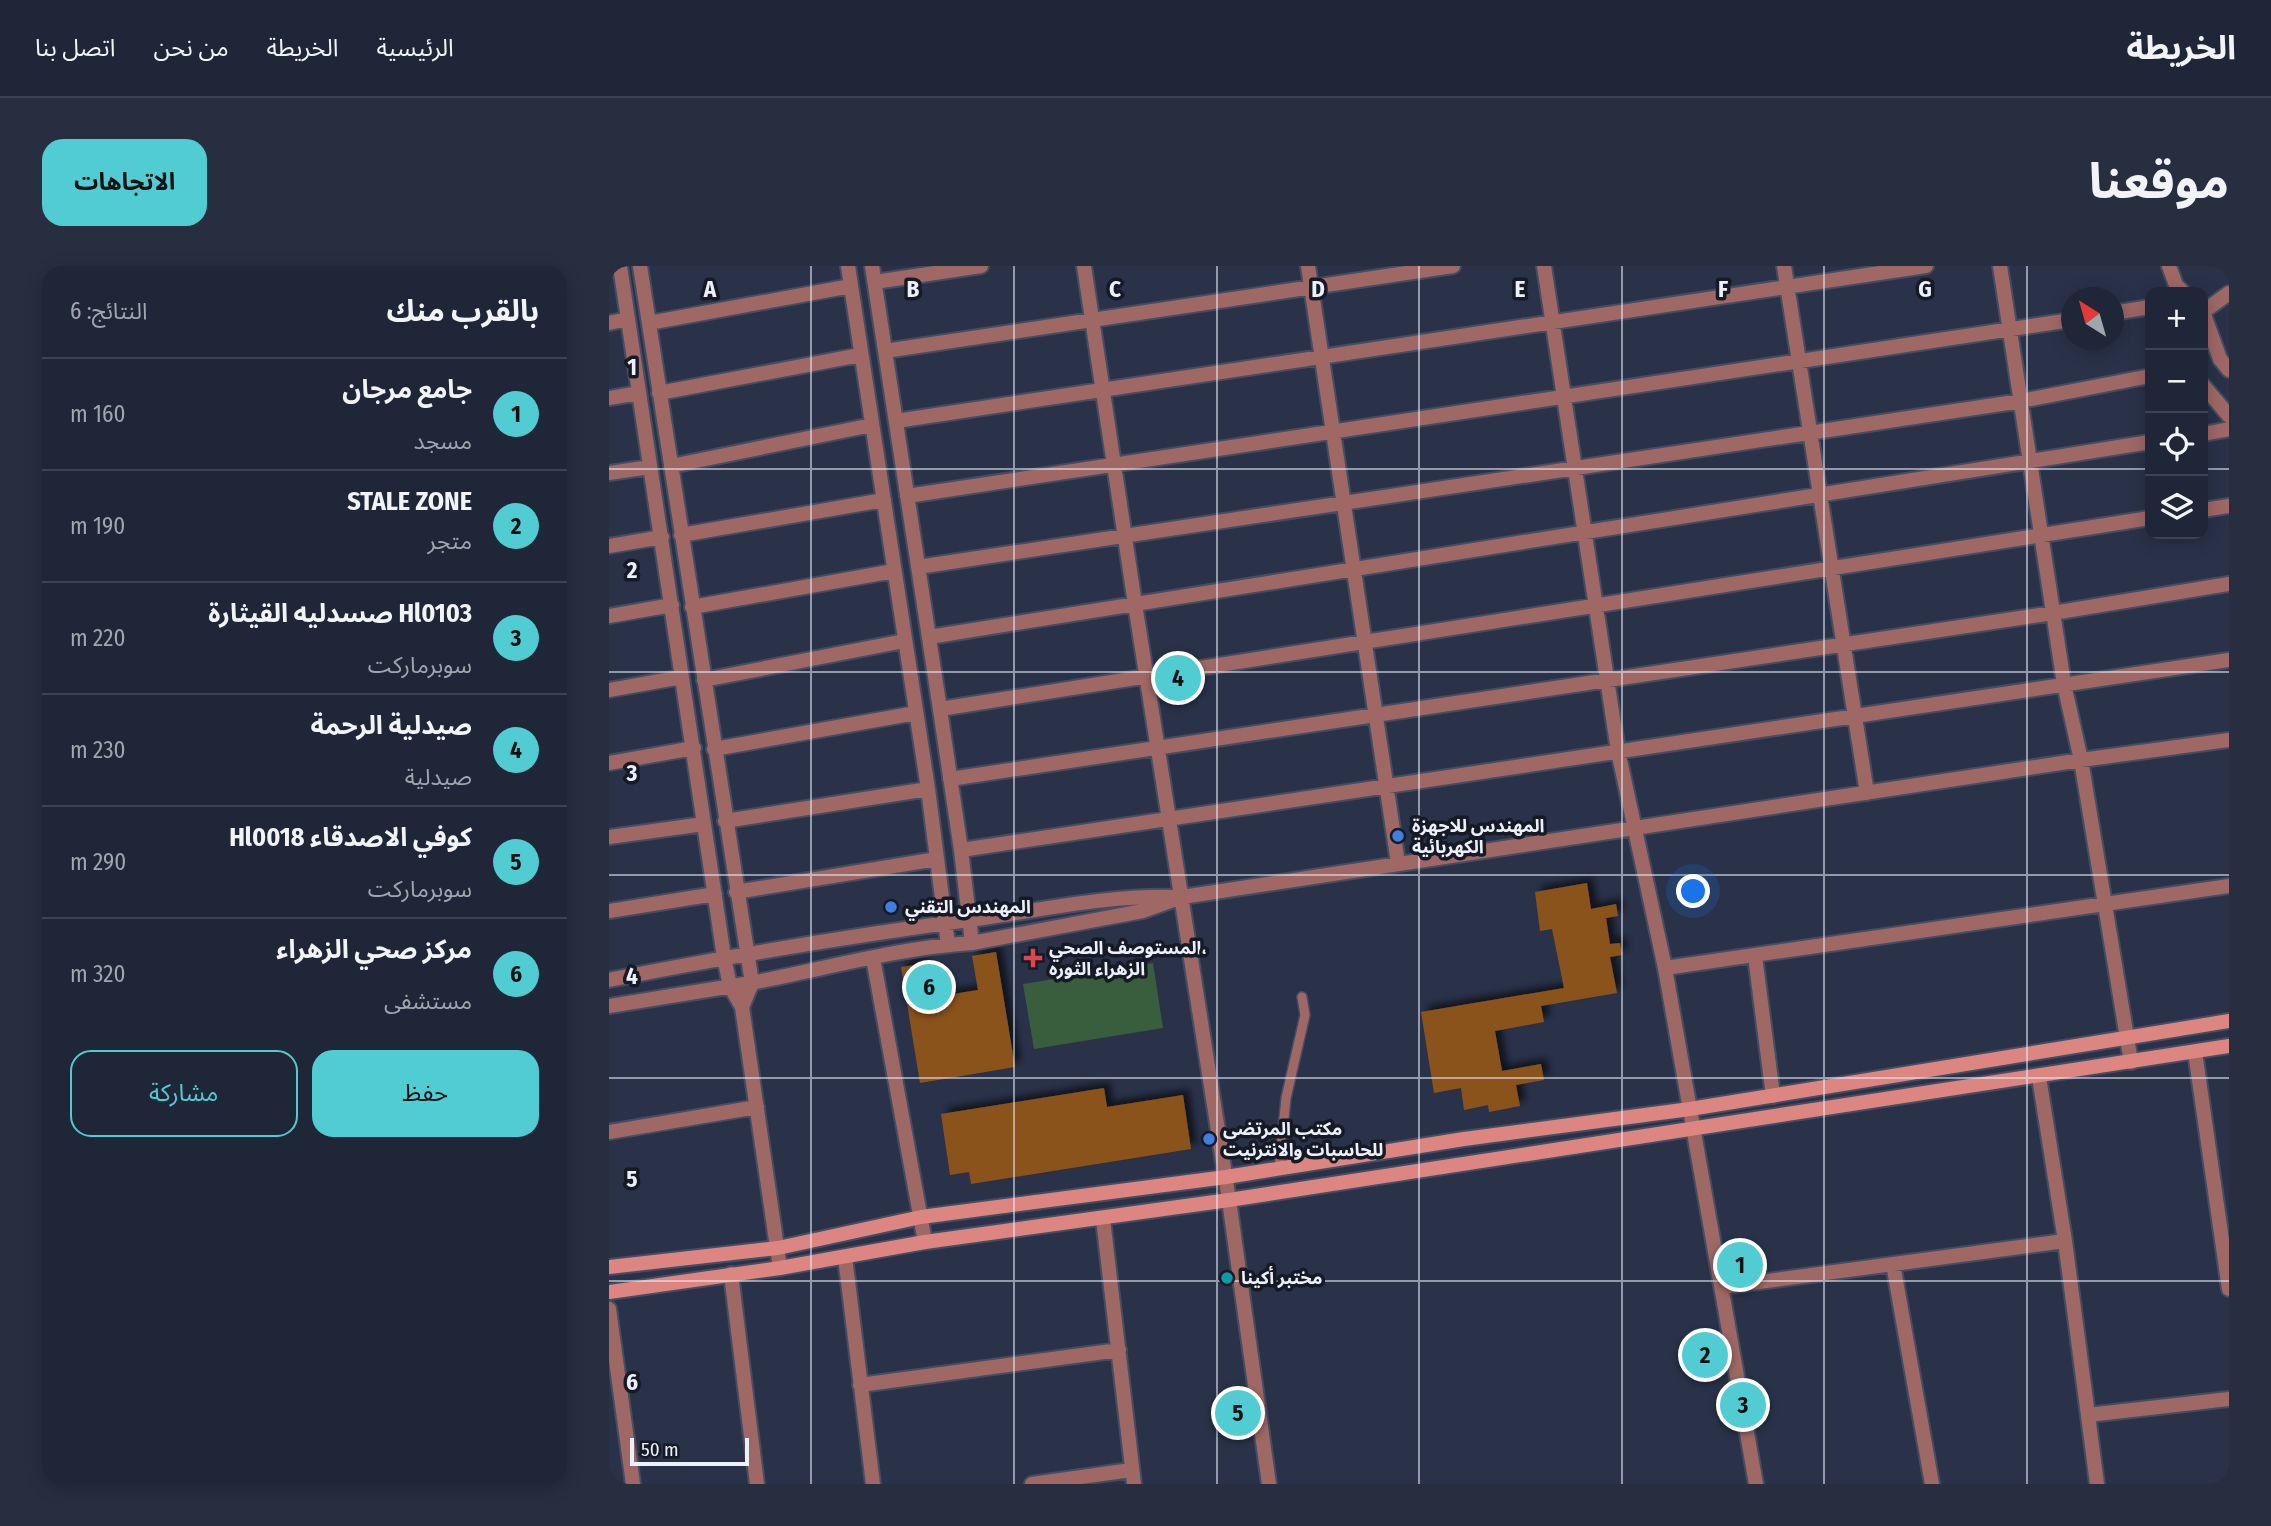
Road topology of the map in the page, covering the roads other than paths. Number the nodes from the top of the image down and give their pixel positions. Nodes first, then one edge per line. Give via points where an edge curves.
1 (620, 266) edge
2 (640, 266) edge
3 (848, 266) edge
4 (872, 266) edge
5 (981, 266) edge
6 (1084, 266) edge
7 (1308, 266) edge
8 (1453, 266) edge
9 (1544, 266) edge
10 (1784, 266) edge
11 (1926, 266) edge
12 (2000, 266) edge
13 (2169, 266) edge
14 (875, 282) junction
15 (851, 286) junction
16 (1311, 287) junction
17 (1787, 287) junction
18 (2178, 287) edge
19 (2229, 293) edge
20 (2145, 308) edge
21 (2208, 308) edge
22 (2124, 311) edge
23 (628, 319) junction
24 (1092, 320) junction
25 (1553, 322) junction
26 (2061, 322) edge
27 (609, 323) edge
28 (649, 323) junction
29 (2208, 326) edge
30 (2010, 330) junction
31 (885, 351) junction
32 (860, 355) junction
33 (1323, 357) junction
34 (1799, 362) junction
35 (2229, 370) edge
36 (2145, 377) edge
37 (1103, 390) junction
38 (2208, 391) edge
39 (639, 393) junction
40 (659, 393) junction
41 (1565, 397) junction
42 (609, 398) edge
43 (2021, 401) junction
44 (2229, 416) edge
45 (895, 421) junction
46 (872, 425) junction
47 (2229, 429) edge
48 (1334, 432) junction
49 (1810, 433) junction
50 (2208, 433) edge
51 (2145, 443) edge
52 (2029, 461) junction
53 (1115, 465) junction
54 (671, 466) junction
55 (650, 467) junction
56 (1575, 468) junction
57 (609, 473) edge
58 (1820, 495) junction
59 (907, 496) junction
60 (884, 500) junction
61 (1345, 503) junction
62 (2229, 506) edge
63 (2208, 509) edge
64 (2145, 519) edge
65 (1584, 533) junction
66 (681, 535) junction
67 (1126, 536) junction
68 (2041, 536) junction
69 (662, 537) junction
70 (609, 546) edge
71 (918, 567) junction
72 (1354, 569) junction
73 (1832, 569) junction
74 (894, 571) junction
75 (2229, 584) edge
76 (1135, 604) junction
77 (672, 605) junction
78 (1596, 606) junction
79 (692, 607) junction
80 (2053, 613) junction
81 (609, 616) edge
82 (929, 637) junction
83 (904, 641) junction
84 (1366, 642) junction
85 (1843, 644) junction
86 (2229, 660) edge
87 (682, 677) junction
88 (1147, 677) junction
89 (703, 680) junction
90 (1607, 680) junction
91 (2064, 684) junction
92 (609, 690) edge
93 (940, 709) junction
94 (916, 713) junction
95 (1377, 715) junction
96 (1855, 716) junction
97 (2229, 740) edge
98 (694, 748) junction
99 (1158, 748) junction
100 (714, 749) junction
101 (1618, 751) junction
102 (2081, 760) junction
103 (609, 763) edge
104 (950, 779) junction
105 (1388, 786) junction
106 (928, 789) junction
107 (1867, 793) junction
108 (1169, 819) junction
109 (725, 821) junction
110 (704, 824) junction
111 (1636, 828) junction
112 (609, 837) edge
113 (961, 850) junction
114 (937, 859) junction
115 (1398, 863) junction
116 (2229, 886) edge
117 (736, 892) junction
118 (715, 894) junction
119 (1182, 897) junction
120 (2106, 905) junction
121 (609, 911) edge
122 (969, 920) junction
123 (946, 922) junction
124 (972, 943) junction
125 (948, 944) junction
126 (746, 954) junction
127 (1755, 956) junction
128 (724, 957) junction
129 (873, 958) junction
130 (1665, 968) junction
131 (609, 980) edge
132 (752, 983) junction
133 (730, 986) junction
134 (1302, 997) dead end
135 (609, 1006) edge
136 (742, 1007) junction
137 (2229, 1021) edge
138 (2128, 1039) junction
139 (2229, 1046) edge
140 (2195, 1052) junction
141 (2131, 1062) junction
142 (2039, 1077) junction
143 (1773, 1096) junction
144 (757, 1107) junction
145 (1690, 1110) junction
146 (1693, 1128) junction
147 (609, 1132) edge
148 (1279, 1169) junction
149 (1226, 1177) junction
150 (1229, 1200) junction
151 (921, 1217) junction
152 (1103, 1219) junction
153 (2065, 1241) junction
154 (925, 1242) junction
155 (778, 1248) junction
156 (845, 1257) junction
157 (1893, 1264) junction
158 (609, 1267) edge
159 (779, 1268) junction
160 (731, 1274) junction
161 (1722, 1287) junction
162 (2229, 1289) edge
163 (609, 1292) edge
164 (609, 1309) edge
165 (1119, 1350) junction
166 (860, 1385) junction
167 (2229, 1399) edge
168 (2088, 1415) junction
169 (625, 1424) junction
170 (609, 1426) edge
171 (1132, 1477) edge
172 (633, 1484) edge
173 (757, 1484) edge
174 (873, 1484) edge
175 (1032, 1484) edge
176 (1269, 1484) edge
177 (1756, 1484) edge
178 (1932, 1484) edge
179 (2097, 1484) edge

1 - 23 street
2 - 28 street
3 - 15 street
4 - 14 street
5 - 14 street
6 - 24 street
7 - 16 street
8 - 16 street
9 - 25 street
10 - 17 street
11 - 17 street
12 - 30 street
13 - 18 street
14 - 31 street
15 - 28 street
15 - 32 street
16 - 24 street
16 - 33 street
17 - 25 street
17 - 34 street
19 - 21 street
20 - 22 street
23 - 27 street
23 - 39 street
24 - 31 street
24 - 37 street
25 - 33 street
25 - 41 street
26 - 30 street
28 - 40 street
29 - 35 street
30 - 34 street
30 - 43 street
31 - 45 street
32 - 40 street
32 - 46 street
33 - 37 street
33 - 48 street
34 - 41 street
34 - 49 street
36 - 43 street
37 - 45 street
37 - 53 street
38 - 44 street
39 - 42 street
39 - 55 street
40 - 54 street
41 - 48 street
41 - 56 street
43 - 49 street
43 - 52 street
45 - 59 street
46 - 54 street
46 - 60 street
47 - 50 street
48 - 53 street
48 - 61 street
49 - 56 street
49 - 58 street
51 - 52 street
52 - 58 street
52 - 68 street
53 - 59 street
53 - 67 street
54 - 66 street
55 - 57 street
55 - 69 street
56 - 61 street
56 - 65 street
58 - 65 street
58 - 73 street
59 - 71 street
60 - 66 street
60 - 74 street
61 - 67 street
61 - 72 street
62 - 63 street
64 - 68 street
65 - 72 street
65 - 78 street
66 - 79 street
67 - 71 street
67 - 76 street
68 - 73 street
68 - 80 street
69 - 70 street
69 - 77 street
71 - 82 street
72 - 76 street
72 - 84 street
73 - 78 street
73 - 85 street
74 - 79 street
74 - 83 street
75 - 80 street
76 - 82 street
76 - 88 street
77 - 81 street
77 - 87 street
78 - 84 street
78 - 90 street
79 - 89 street
80 - 85 street
80 - 91 street
82 - 93 street
83 - 89 street
83 - 94 street
84 - 88 street
84 - 95 street
85 - 90 street
85 - 96 street
86 - 91 street
87 - 92 street
87 - 98 street
88 - 93 street
88 - 99 street
89 - 100 street
90 - 95 street
90 - 101 street
91 - 96 street
91 - 102 street
93 - 104 street
94 - 100 street
94 - 106 street
95 - 99 street
95 - 105 street
96 - 101 street
96 - 107 street
97 - 102 street
98 - 103 street
98 - 110 street
99 - 104 street
99 - 108 street
100 - 109 street
101 - 105 street
101 - 111 street
102 - 107 street
102 - 120 street
104 - 113 street
105 - 108 street
105 - 115 street
106 - 109 street
106 - 114 street
107 - 111 street
108 - 113 street
108 - 119 street
109 - 117 street
110 - 112 street
110 - 118 street
111 - 115 street
111 - 130 street
113 - 122 street
114 - 117 street
114 - 123 street
115 - 119 street
116 - 120 street
117 - 126 street
118 - 121 street
118 - 128 street
119 - 122 street via 1141,896
119 - 124 street via 1143,911
119 - 149 street
120 - 127 street
120 - 138 street
122 - 123 street
122 - 124 street
123 - 125 street
123 - 126 street
124 - 125 street
125 - 129 street
126 - 128 street
126 - 132 street
127 - 130 street
127 - 143 street
128 - 131 street
128 - 133 street
129 - 132 street
129 - 151 street
130 - 145 street
132 - 133 street
132 - 136 street
133 - 135 street
133 - 136 street
134 - 148 lane via 1305,1014 1286,1098
136 - 144 street
137 - 138 street
138 - 141 street
138 - 143 street
139 - 140 street
140 - 141 street
140 - 162 street
141 - 142 street
142 - 146 street
142 - 153 street
143 - 145 street
144 - 147 street
144 - 155 street
145 - 146 street
145 - 148 street
146 - 150 street
146 - 161 street
148 - 149 street
149 - 150 street
149 - 151 street
150 - 152 street
150 - 176 street
151 - 154 street
151 - 155 street
152 - 154 street
152 - 165 street
153 - 157 street
153 - 168 street
154 - 156 street
155 - 158 street
155 - 159 street
156 - 159 street
156 - 166 street
157 - 161 street
157 - 178 street
159 - 160 street
160 - 163 street
160 - 173 street
161 - 177 street
164 - 169 street
165 - 166 street
165 - 171 street
166 - 174 street
167 - 168 street
168 - 179 street
169 - 170 street
169 - 172 street
171 - 175 street

